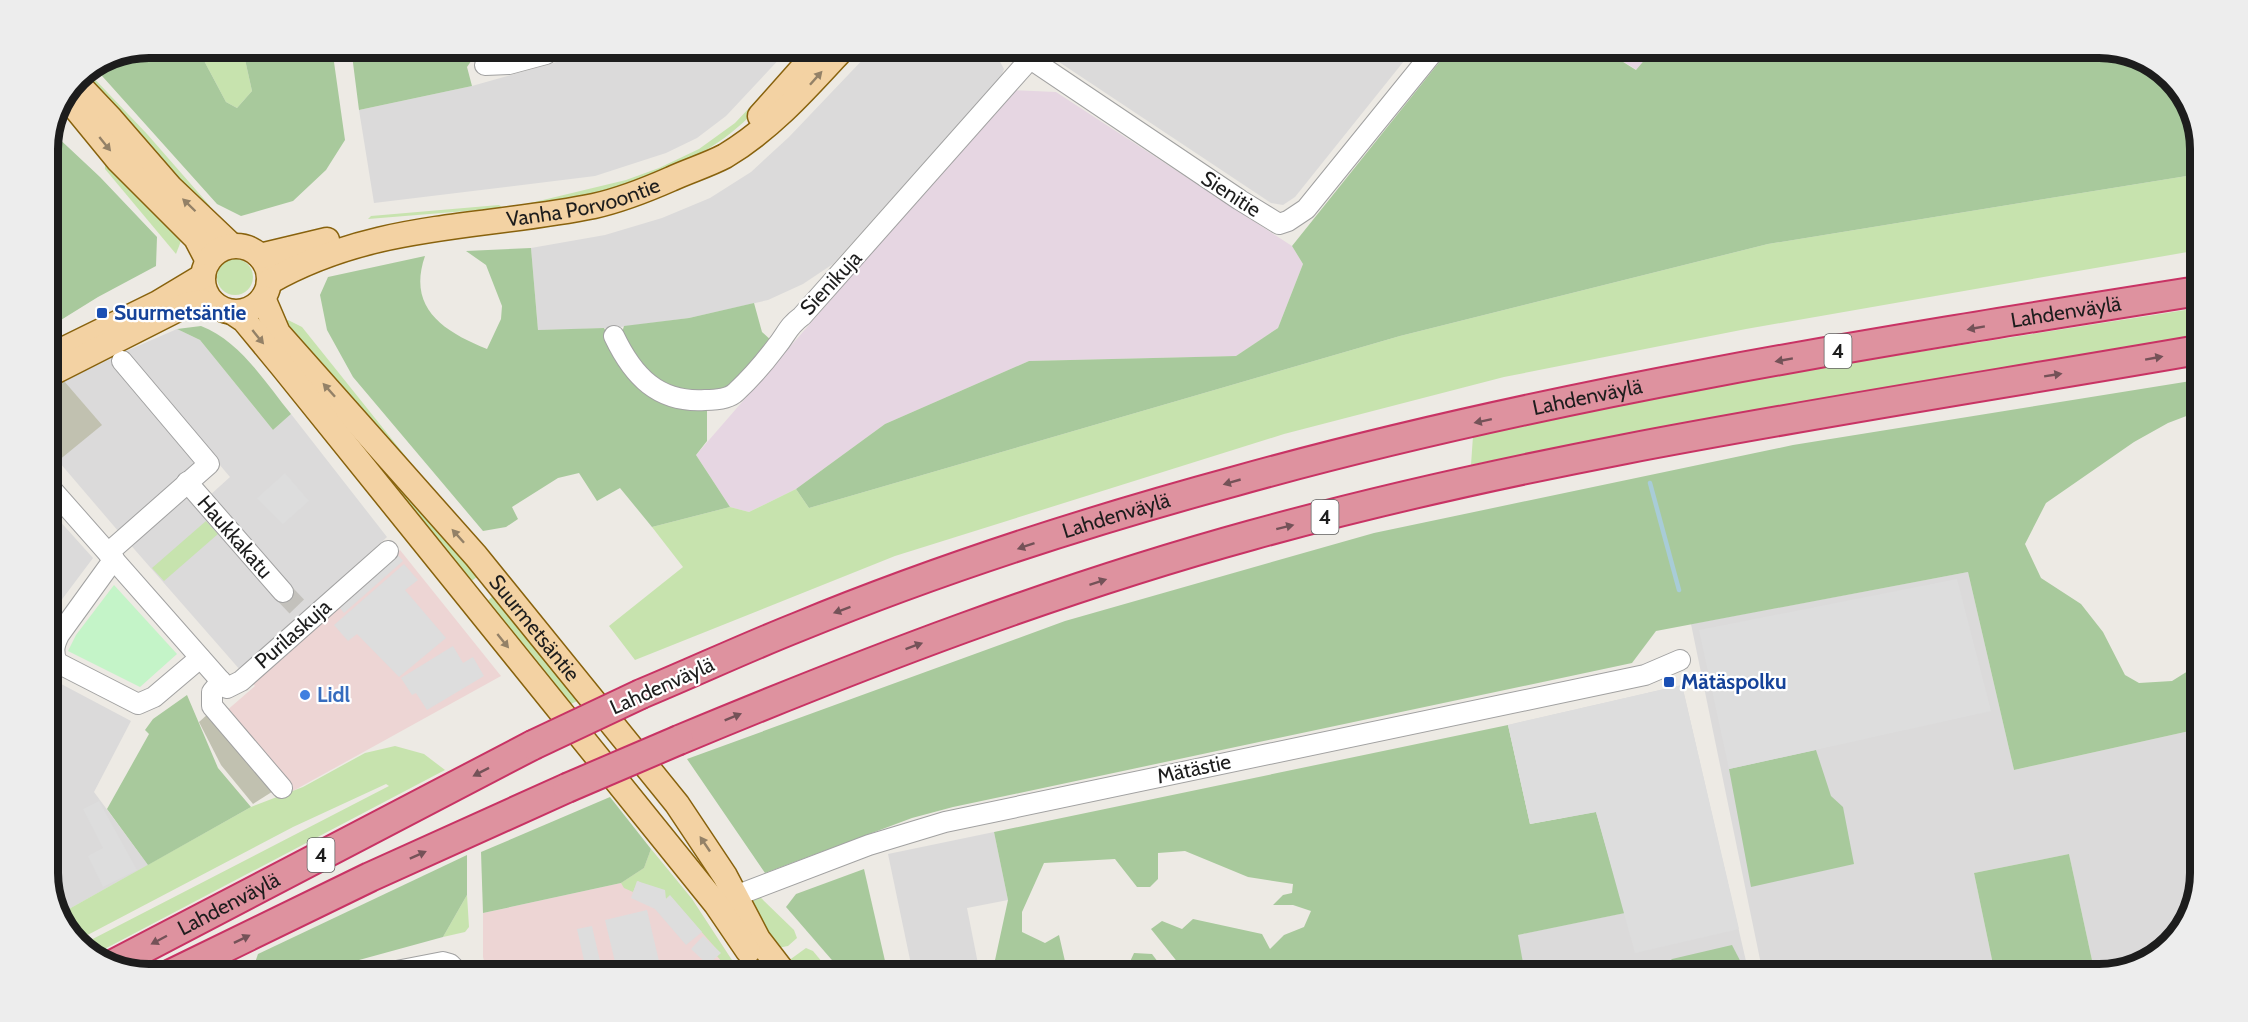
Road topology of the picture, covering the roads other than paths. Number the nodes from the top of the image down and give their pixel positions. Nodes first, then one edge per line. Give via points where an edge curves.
1 (531, 58) edge
2 (811, 58) edge
3 (834, 58) edge
4 (1023, 58) edge
5 (1028, 58) edge
6 (1428, 58) edge
7 (486, 65) dead end
8 (82, 88) edge
9 (71, 103) edge
10 (695, 168) junction
11 (465, 223) junction
12 (231, 246) junction
13 (260, 256) junction
14 (205, 268) junction
15 (2189, 285) edge
16 (266, 290) junction
17 (2189, 292) edge
18 (2137, 301) junction
19 (223, 308) junction
20 (614, 336) dead end
21 (2189, 351) edge
22 (59, 352) edge
23 (122, 361) dead end
24 (59, 369) edge
25 (187, 482) junction
26 (59, 497) edge
27 (388, 551) dead end
28 (111, 556) junction
29 (283, 592) tunnel mouth
30 (59, 634) edge
31 (200, 658) junction
32 (1680, 660) dead end
33 (59, 662) edge
34 (221, 681) junction
35 (282, 788) dead end
36 (725, 899) junction
37 (122, 959) edge
38 (192, 964) edge
39 (433, 964) edge
40 (450, 964) edge
41 (758, 964) edge
42 (777, 964) edge

1 - 7 street
2 - 10 main road, Vanha Porvoontie via 758,117
10 -> 3 main road, Vanha Porvoontie via 724,156 765,128
4 - 20 street, Sienikuja via 802,316 788,326 778,346 734,395 686,401 648,385 627,364
5 - 6 street, Sienitie via 1279,224 1306,209
12 -> 8 main road via 171,188
9 -> 14 main road via 118,160 196,238
10 - 11 main road, Vanha Porvoontie via 636,194 594,206
11 - 13 main road, Vanha Porvoontie via 421,220 388,224
11 - 16 main road, Vanha Porvoontie via 359,244 316,258
12 - 13 main road via 251,249
12 - 14 main road via 214,253
13 - 16 main road via 268,269
14 - 19 main road via 207,295
14 - 22 main road via 158,303
15 - 18 highway
16 - 19 main road via 253,308
36 -> 16 main road, Suurmetsäntie via 711,853 677,804 476,556 278,333
17 - 18 highway, Lahdenväylä / 4
18 -> 37 highway, Lahdenväylä / 4, bridge via 1732,369 1400,439 1237,480 1090,524 801,626 641,694 533,745
19 - 24 main road via 186,304
19 -> 36 main road, Suurmetsäntie via 244,320 261,340
38 -> 21 highway, Lahdenväylä / 4, bridge via 370,877 679,740 817,682 1101,581 1252,535 1569,459
23 - 25 street, Haukkakatu via 209,464
25 - 28 street
25 - 29 street, Haukkakatu
26 - 28 street
27 - 34 street, Purilaskuja via 305,617 241,681 227,688
28 - 30 street
28 - 31 street
31 - 33 street via 154,697 138,704
31 - 34 street
32 - 36 street, Mätästie via 1645,675 945,822 869,845
34 - 35 street via 212,692 212,706
36 - 41 main road, Suurmetsäntie
36 - 42 main road, Suurmetsäntie
39 - 40 street

